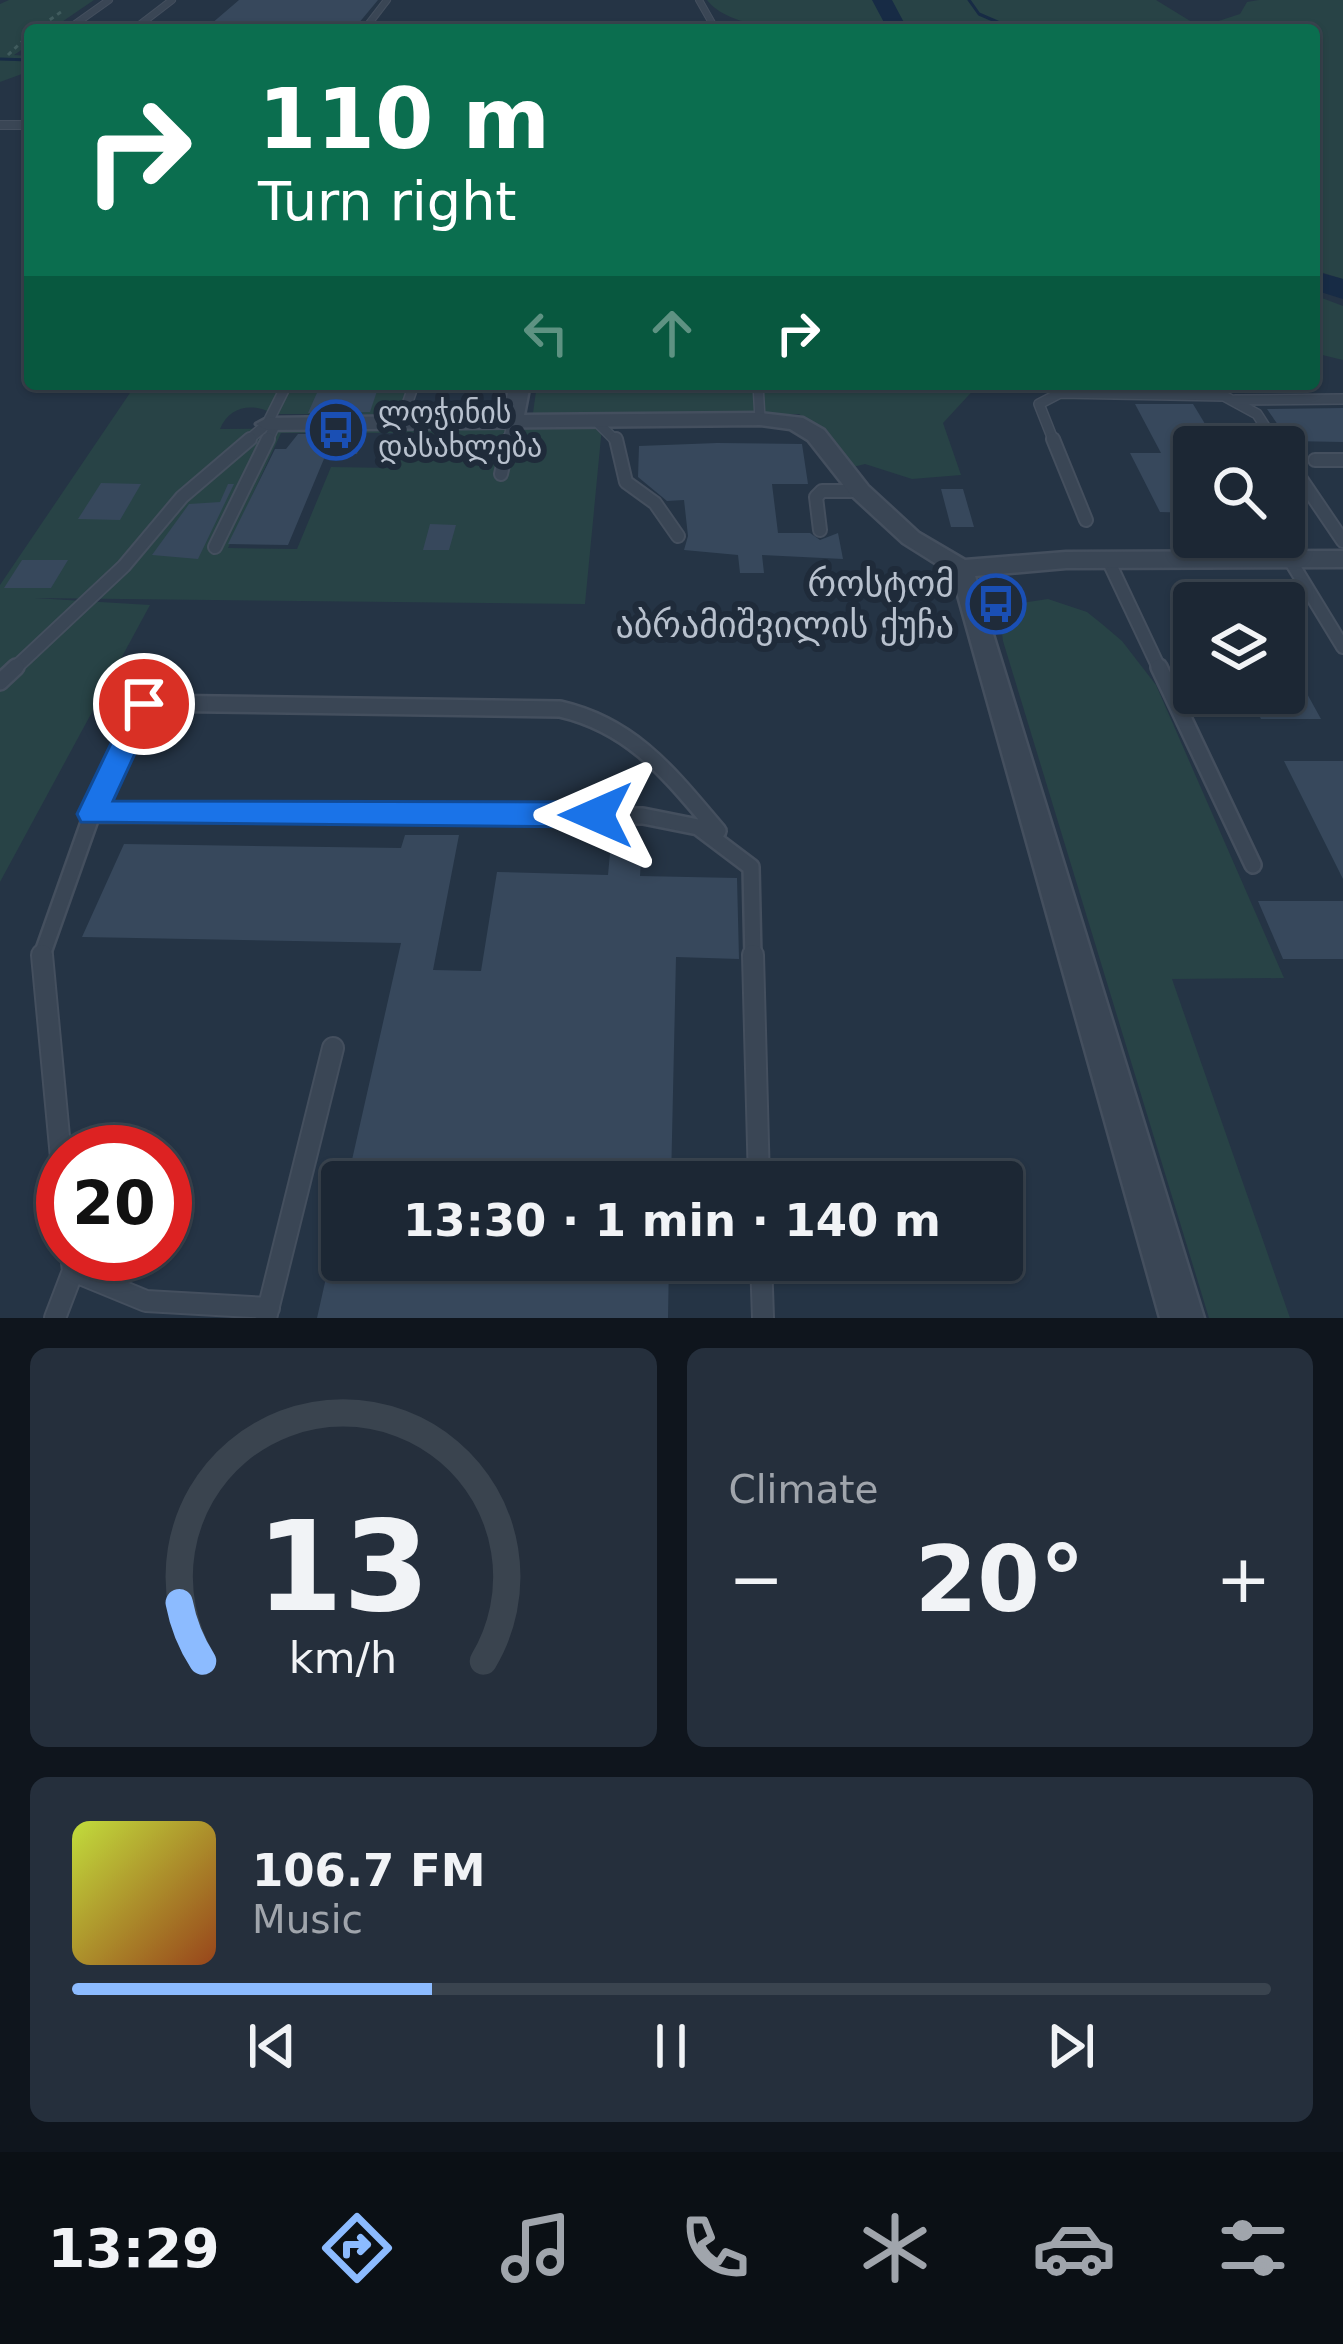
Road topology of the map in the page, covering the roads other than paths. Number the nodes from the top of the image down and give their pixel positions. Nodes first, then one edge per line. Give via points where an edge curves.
1 (109, 0) edge
2 (172, 0) edge
3 (387, 0) edge
4 (74, 24) edge
5 (141, 24) edge
6 (369, 24) edge
7 (285, 390) edge
8 (412, 390) edge
9 (519, 390) edge
10 (758, 390) edge
11 (1303, 390) edge
12 (1309, 398) junction
13 (1343, 399) edge
14 (1235, 400) junction
15 (760, 419) junction
16 (513, 420) junction
17 (595, 420) junction
18 (401, 422) junction
19 (272, 424) junction
20 (1265, 426) edge
21 (1315, 460) dead end
22 (1343, 460) edge
23 (501, 474) dead end
24 (1305, 485) edge
25 (860, 491) junction
26 (1086, 520) dead end
27 (820, 530) dead end
28 (677, 536) dead end
29 (1343, 541) edge
30 (215, 547) dead end
31 (1108, 560) junction
32 (1290, 560) junction
33 (1343, 560) edge
34 (958, 569) junction
35 (1343, 646) edge
36 (0, 682) edge
37 (92, 814) junction
38 (722, 835) junction
39 (1253, 865) dead end
40 (333, 1048) dead end
41 (57, 1125) edge
42 (758, 1161) edge
43 (66, 1281) edge
44 (94, 1281) edge
45 (762, 1281) edge
46 (268, 1313) edge
47 (55, 1318) edge
48 (763, 1318) edge
49 (1182, 1318) edge

1 - 4 lane
2 - 5 lane
3 - 6 lane
7 - 19 lane
8 - 18 lane
9 - 16 street
10 - 15 lane
11 - 12 lane
12 - 13 lane
12 - 14 lane
14 - 20 lane
14 - 26 lane via 1060,393 1043,399
15 - 17 street
15 - 25 street via 816,435
16 - 17 street
16 - 18 street
16 - 23 lane
17 - 28 lane via 617,440 626,482 655,503
18 - 19 street
19 - 30 lane
19 - 36 lane via 182,497 124,566
21 - 22 lane
24 - 29 lane
25 - 27 lane via 822,491
25 - 34 street
31 - 32 street
31 - 34 street
31 - 39 lane
32 - 33 street
32 - 35 lane
34 - 49 street
37 - 38 lane via 669,817
37 - 38 lane via 144,704 560,709 614,723 638,740
37 - 41 lane via 40,960
38 - 42 lane via 751,867
40 - 46 lane
43 - 47 lane
44 - 46 lane via 150,1305
45 - 48 lane

